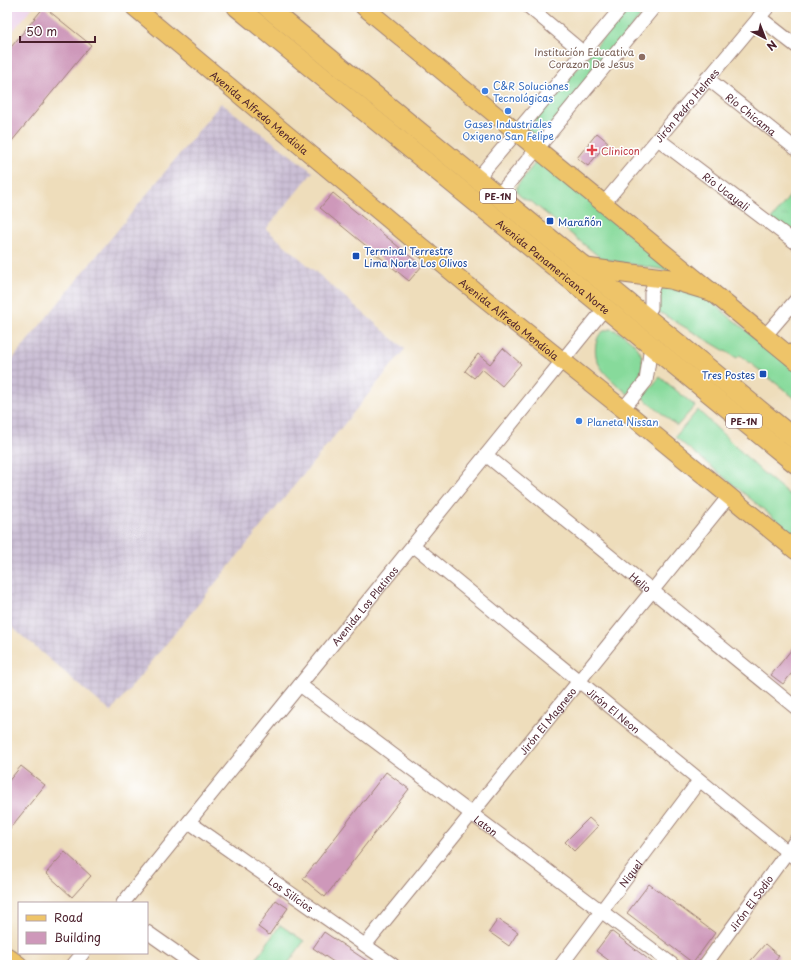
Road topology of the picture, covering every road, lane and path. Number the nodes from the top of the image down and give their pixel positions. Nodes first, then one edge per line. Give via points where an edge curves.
1 (134, 7) edge
2 (232, 7) edge
3 (237, 7) edge
4 (267, 7) edge
5 (364, 7) edge
6 (529, 7) edge
7 (622, 7) edge
8 (654, 7) edge
9 (764, 12) edge
10 (257, 24) junction
11 (796, 46) edge
12 (585, 54) junction
13 (707, 78) junction
14 (517, 134) junction
15 (658, 139) junction
16 (796, 149) edge
17 (537, 150) junction
18 (477, 179) junction
19 (498, 196) junction
20 (604, 203) junction
21 (796, 243) edge
22 (586, 268) junction
23 (656, 278) junction
24 (710, 291) junction
25 (796, 300) edge
26 (606, 308) junction
27 (651, 308) dead end
28 (765, 336) junction
29 (650, 353) dead end
30 (796, 361) edge
31 (562, 362) junction
32 (623, 409) junction
33 (796, 440) edge
34 (486, 455) junction
35 (796, 464) edge
36 (728, 496) junction
37 (413, 545) junction
38 (796, 551) edge
39 (652, 590) junction
40 (578, 681) junction
41 (300, 685) junction
42 (796, 708) edge
43 (698, 781) junction
44 (471, 814) junction
45 (189, 822) junction
46 (796, 840) edge
47 (791, 856) edge
48 (124, 902) edge
49 (601, 911) junction
50 (148, 933) edge
51 (365, 945) junction
52 (82, 954) edge
53 (7, 956) edge
54 (19, 965) edge
55 (73, 965) edge
56 (194, 965) edge
57 (393, 965) edge
58 (561, 965) edge
59 (673, 965) edge
60 (705, 965) edge

1 - 31 main road, Avenida Alfredo Mendiola
2 - 10 highway
3 - 10 highway, Avenida Panamericana Norte / PE-1N
4 - 18 highway, Avenida Panamericana Norte / PE-1N
5 - 14 main road
6 - 12 street
7 - 12 street
8 - 17 street
9 - 11 street
9 - 13 street, Jirón Pedro Helmes
10 - 26 highway, Avenida Panamericana Norte / PE-1N
12 - 14 street
13 - 15 street, Jirón Pedro Helmes
13 - 16 street, Río Chicama
14 - 17 main road
14 - 18 street
15 - 20 street, Jirón Pedro Helmes
15 - 21 street, Río Ucayali
17 - 19 street
17 - 20 main road
18 - 19 highway, Avenida Panamericana Norte / PE-1N
19 - 22 highway, Avenida Panamericana Norte / PE-1N
20 - 24 main road
22 - 23 highway
22 - 33 highway, Avenida Panamericana Norte / PE-1N
23 - 24 highway via 687,283
23 - 27 street via 651,293
24 - 28 main road
25 - 28 street
26 - 31 street, Avenida Los Platinos
26 - 35 highway, Avenida Panamericana Norte / PE-1N
28 - 30 main road
29 - 32 street via 646,382
31 - 32 main road, Avenida Alfredo Mendiola
31 - 34 street, Avenida Los Platinos
32 - 36 main road, Avenida Alfredo Mendiola
34 - 37 street, Avenida Los Platinos
34 - 39 street, Helio
36 - 38 main road, Avenida Alfredo Mendiola
36 - 39 street, Jirón El Magneso
37 - 40 street, Jirón El Neon
37 - 41 street, Avenida Los Platinos
39 - 40 street, Jirón El Magneso
39 - 42 street, Helio
40 - 43 street, Jirón El Neon
40 - 44 street, Jirón El Magneso
41 - 44 street, Laton
41 - 45 street, Avenida Los Platinos
43 - 47 street, Jirón El Neon
43 - 49 street, Niquel
44 - 49 street, Laton
44 - 51 street, Jirón El Magneso
45 - 48 street, Avenida Los Platinos
45 - 51 street, Los Silicios
46 - 47 street, Jirón El Sodio
47 - 60 street, Jirón El Sodio
49 - 58 street, Niquel
49 - 59 street, Laton
50 - 56 street
51 - 57 street, Los Silicios
52 - 55 street
53 - 54 main road

